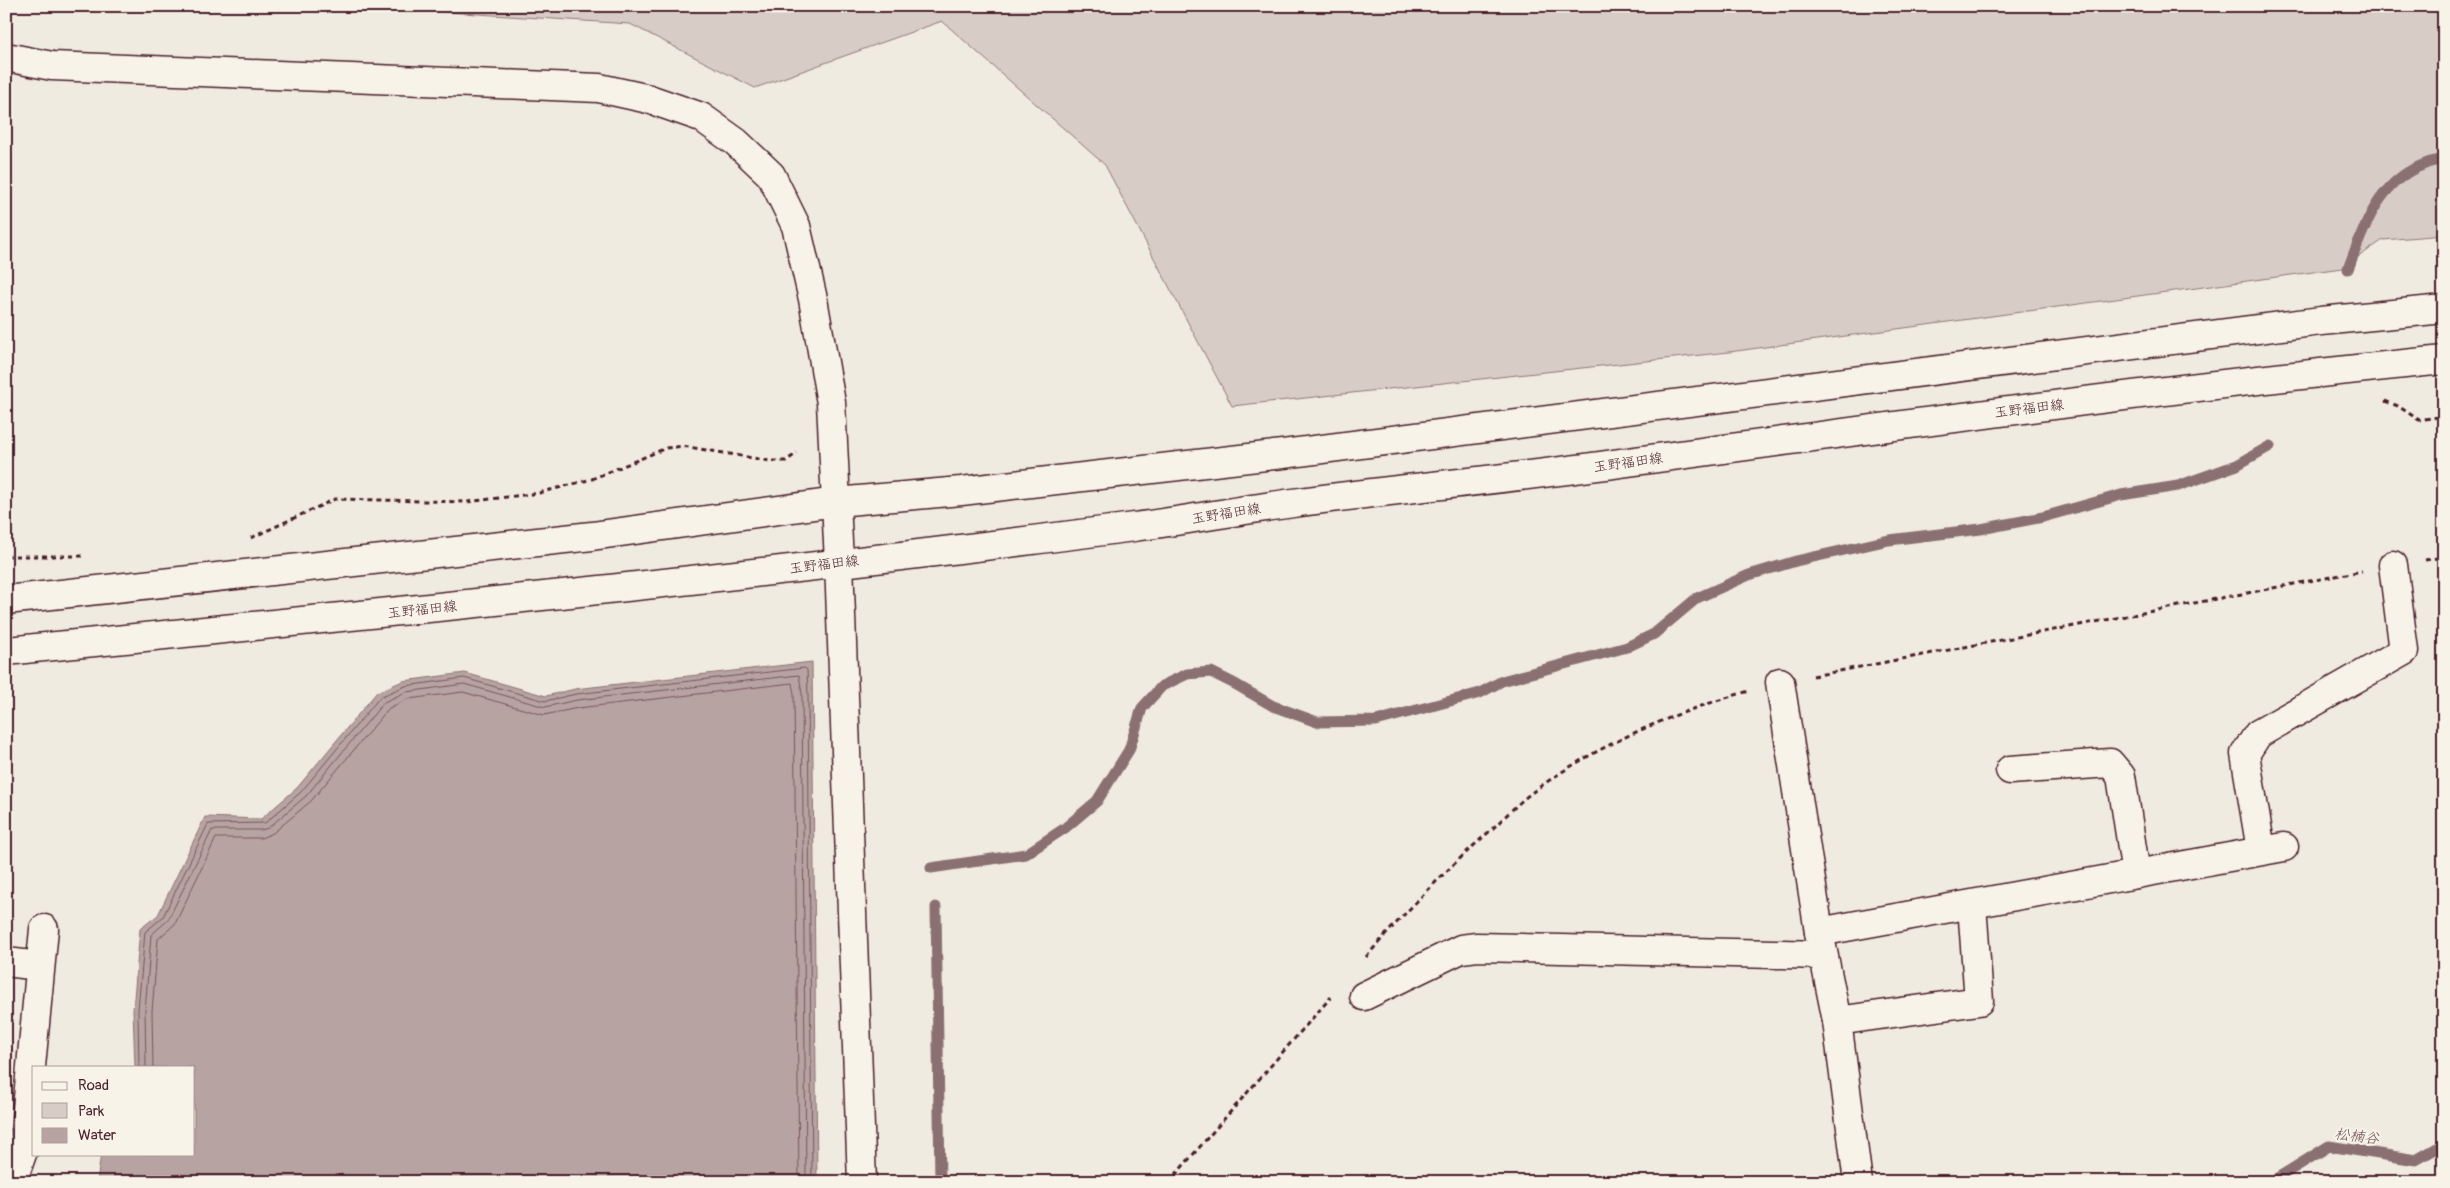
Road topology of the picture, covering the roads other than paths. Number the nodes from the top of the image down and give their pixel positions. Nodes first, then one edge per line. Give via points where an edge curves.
1 (6, 57) edge
2 (2444, 309) edge
3 (2444, 360) edge
4 (836, 502) junction
5 (839, 562) junction
6 (2393, 565) road end
7 (6, 600) edge
8 (6, 651) edge
9 (1780, 682) road end
10 (2010, 770) dead end
11 (2136, 874) junction
12 (1972, 905) junction
13 (44, 929) dead end
14 (1821, 944) junction
15 (6, 962) edge
16 (40, 966) junction
17 (1364, 996) dead end
18 (1837, 1021) junction
19 (15, 1151) edge
20 (12, 1182) edge
21 (862, 1182) edge
22 (1858, 1182) edge

1 - 4 main road via 52,66 600,88 649,99 701,117 736,142 770,176 796,226 813,299 831,403
2 - 4 main road via 2321,321 1283,454 962,491
3 - 5 main road, 玉野福田線 via 1910,423 1592,467 1294,503 1133,528
4 - 5 main road
4 - 7 main road via 592,536
5 - 8 main road, 玉野福田線 via 475,604
5 - 21 main road
6 - 11 main road via 2404,651 2258,734 2245,754 2272,848
9 - 14 main road
10 - 11 main road via 2110,763 2121,776
11 - 12 main road
12 - 14 main road
12 - 18 main road via 1979,1001
13 - 16 main road
14 - 17 main road via 1477,947 1461,949
14 - 18 main road
15 - 16 main road
16 - 19 main road
18 - 22 main road
19 - 20 main road

